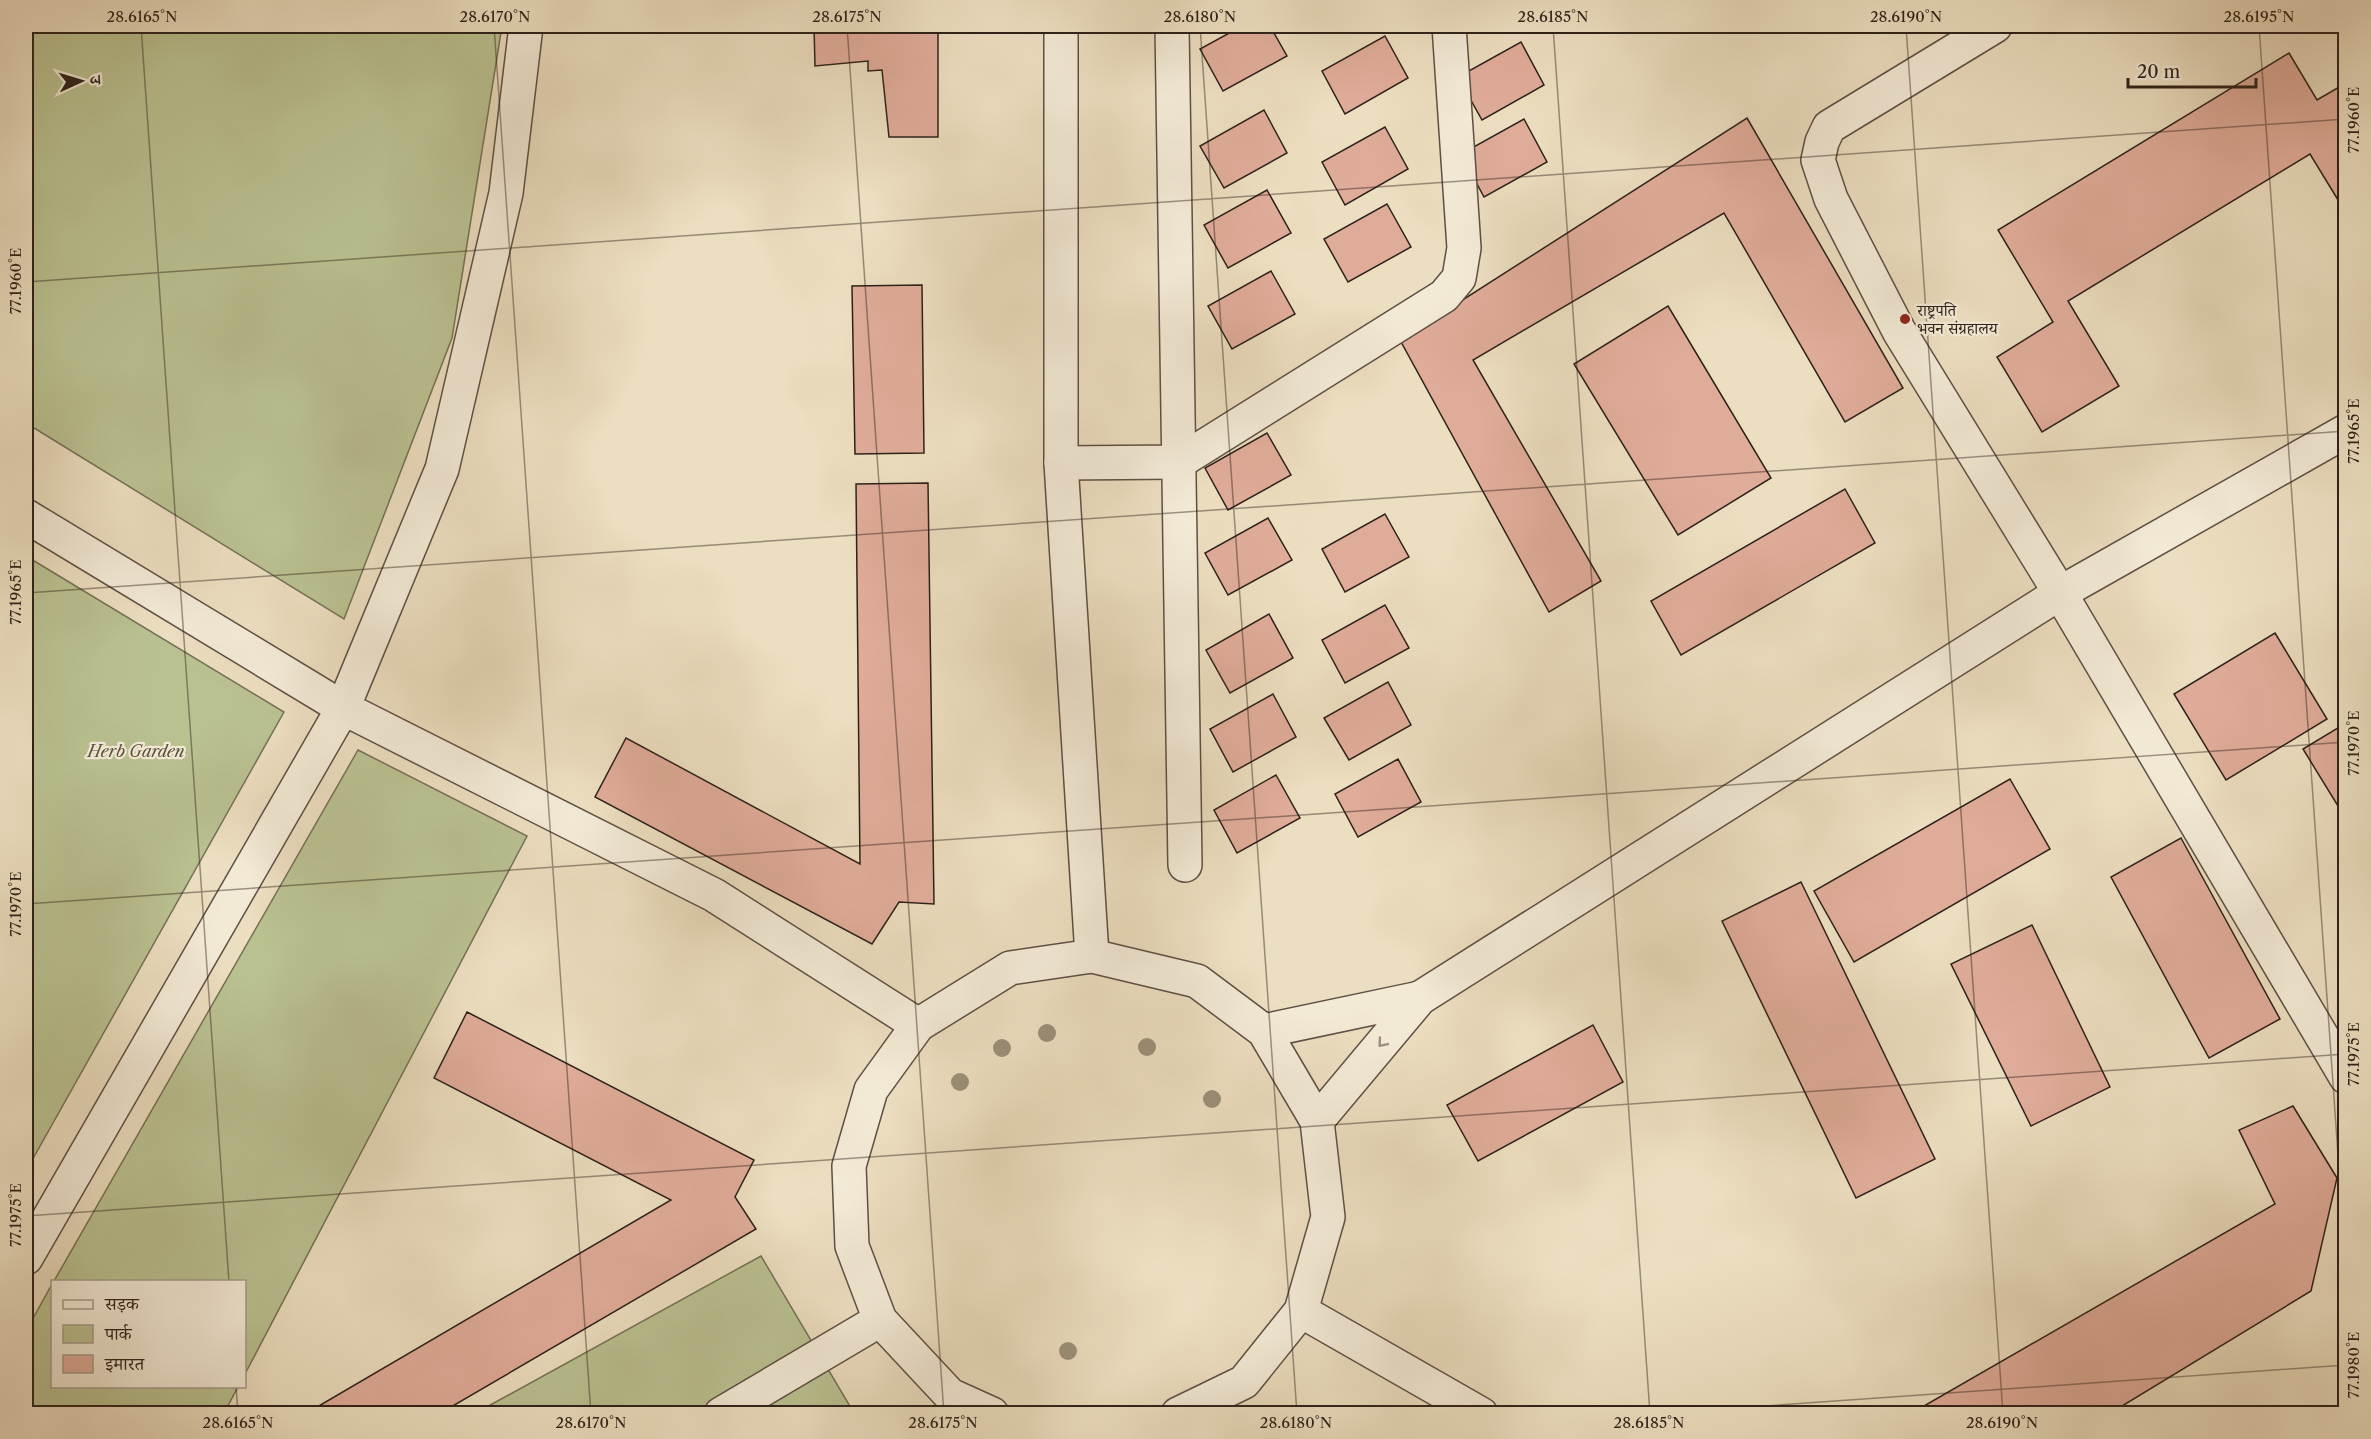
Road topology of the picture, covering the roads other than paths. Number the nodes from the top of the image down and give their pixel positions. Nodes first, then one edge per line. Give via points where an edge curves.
1 (526, 26) edge
2 (1061, 26) edge
3 (1172, 26) edge
4 (1449, 26) edge
5 (1995, 26) edge
6 (2346, 432) edge
7 (1179, 462) junction
8 (1061, 463) junction
9 (26, 516) edge
10 (2060, 593) junction
11 (343, 708) junction
12 (1185, 865) dead end
13 (1092, 956) junction
14 (1420, 998) junction
15 (918, 1025) junction
16 (1264, 1031) junction
17 (2342, 1061) edge
18 (1317, 1121) junction
19 (26, 1258) edge
20 (1301, 1311) junction
21 (880, 1320) junction
22 (721, 1413) edge
23 (992, 1413) edge
24 (1178, 1413) edge
25 (1481, 1413) edge

1 - 11 street via 506,193 442,469
2 - 8 street
3 - 7 street
4 - 7 street via 1464,248 1459,278 1444,296
5 - 10 street via 1829,127 1818,160 1831,199 1899,331
6 - 10 street
7 - 8 street
7 - 12 street
8 - 13 street
9 - 11 street
10 - 14 street
10 - 17 street
11 - 15 street via 714,896
11 - 19 street
13 - 15 street via 1010,968
13 - 16 street via 1197,981
14 - 16 street
14 -> 18 street
15 - 21 street via 871,1090 849,1166 852,1246
16 - 18 street
18 - 20 street via 1328,1217
20 - 24 street via 1244,1382
20 - 25 street
21 - 22 street
21 - 23 street via 950,1395

